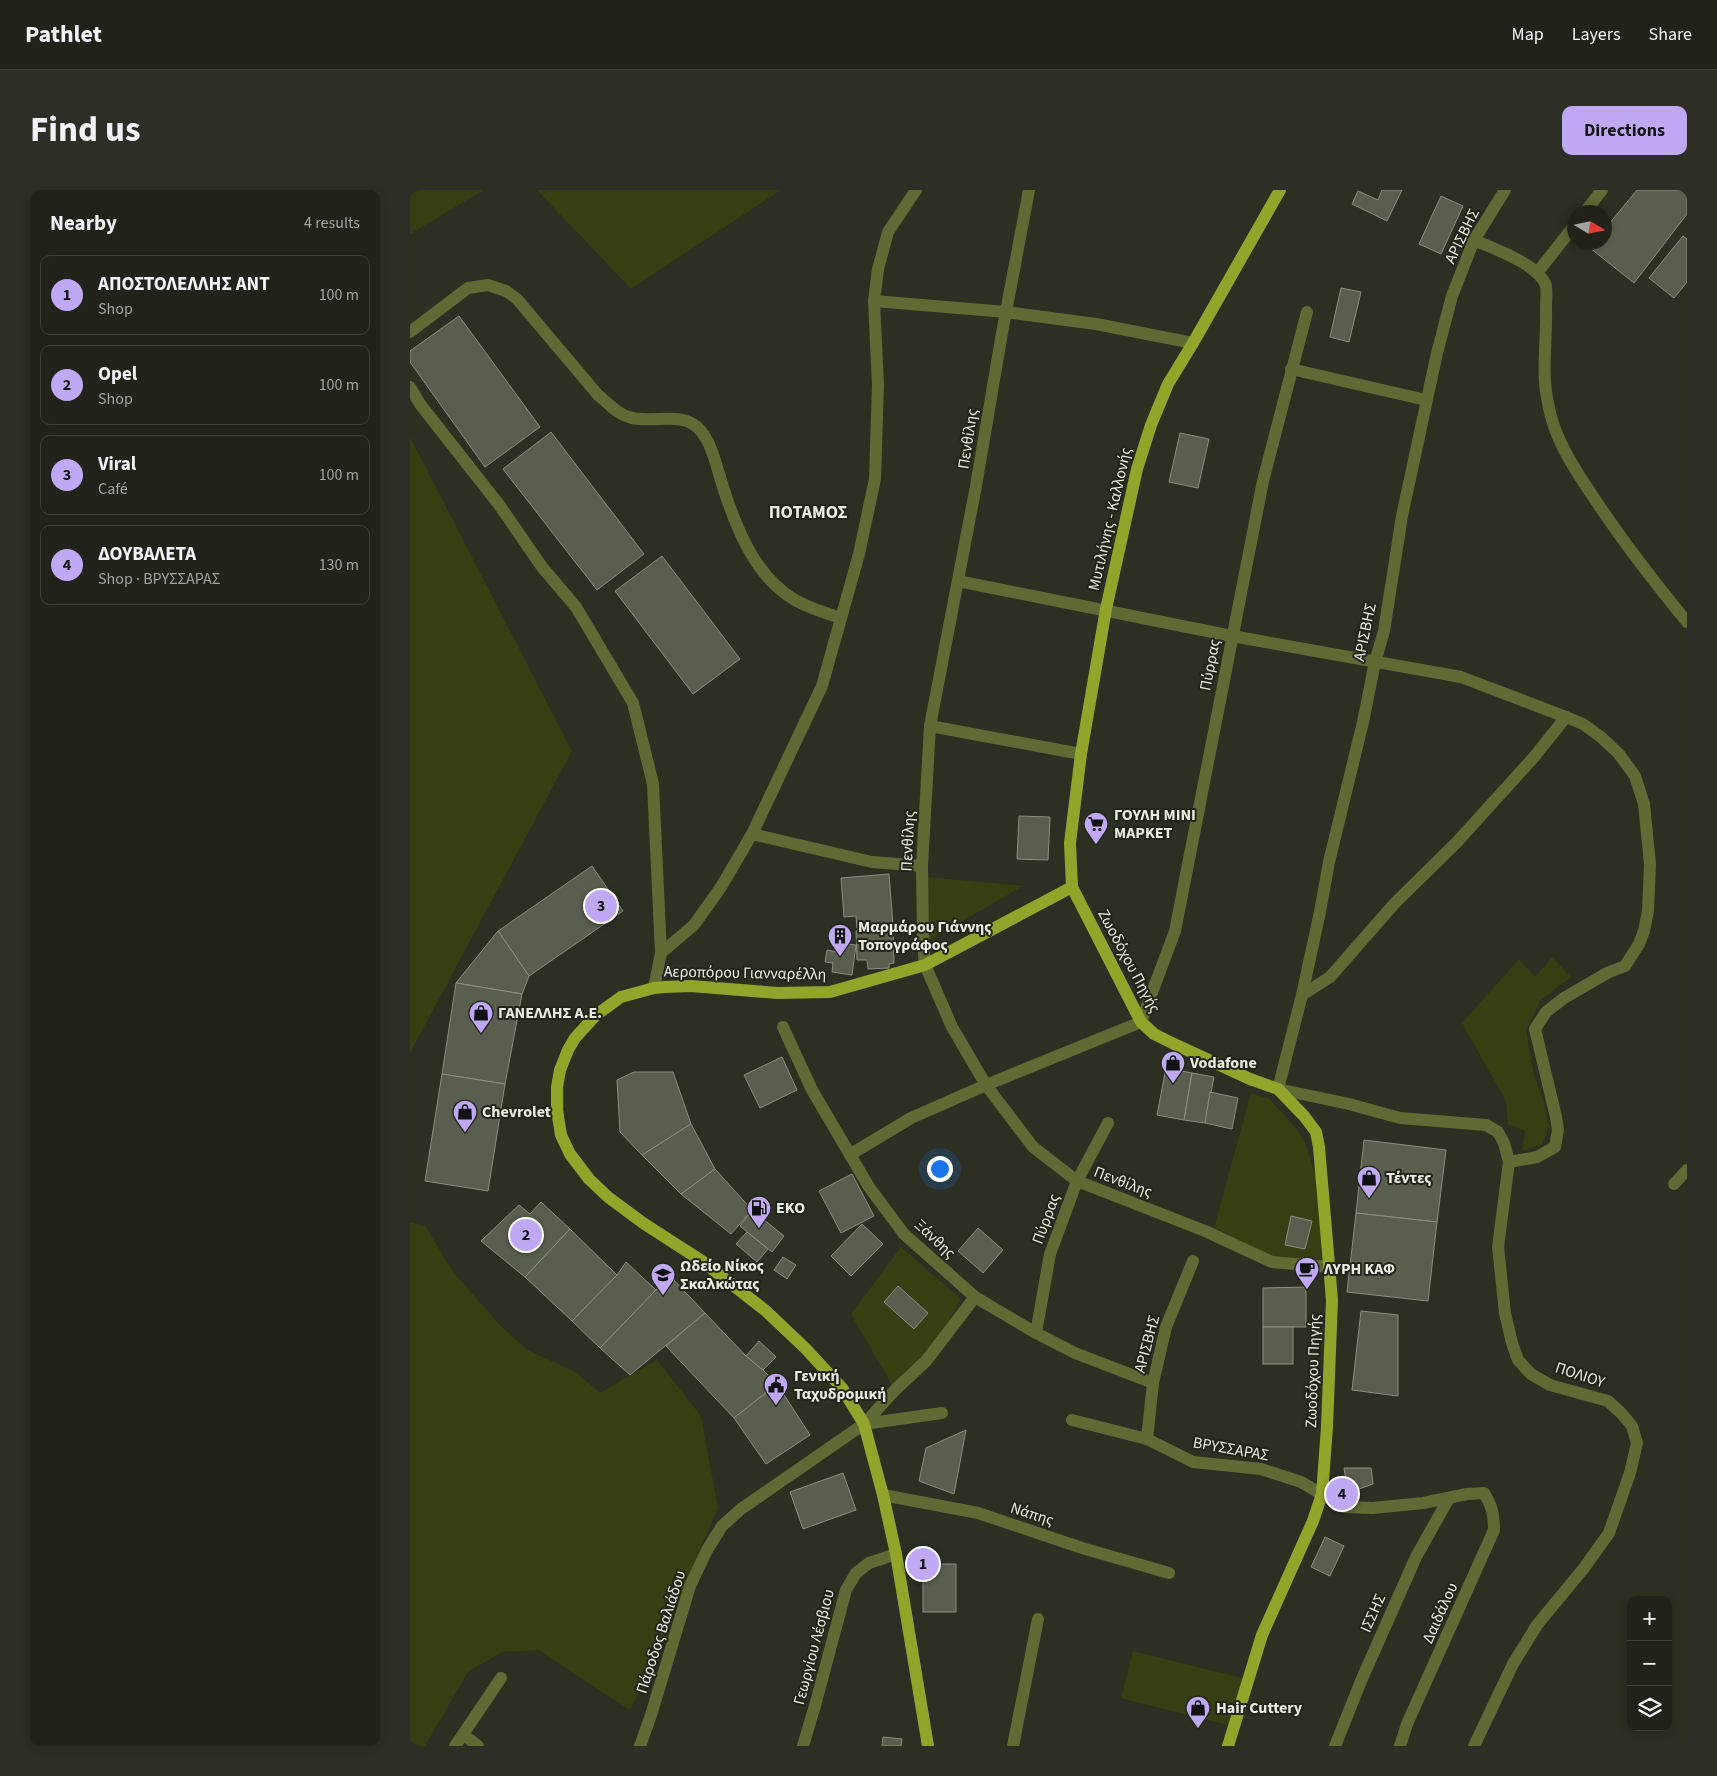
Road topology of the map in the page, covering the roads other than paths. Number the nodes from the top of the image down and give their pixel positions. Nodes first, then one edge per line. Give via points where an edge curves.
1 (916, 190) edge
2 (1029, 190) edge
3 (1280, 190) edge
4 (1505, 190) edge
5 (1602, 190) edge
6 (1590, 205) edge
7 (1567, 235) edge
8 (1474, 240) junction
9 (1537, 273) junction
10 (874, 301) junction
11 (1006, 312) junction
12 (1307, 312) dead end
13 (410, 332) edge
14 (1194, 343) junction
15 (1291, 369) junction
16 (410, 387) edge
17 (1426, 400) junction
18 (958, 581) junction
19 (1106, 609) junction
20 (841, 618) junction
21 (1687, 622) edge
22 (1232, 636) junction
23 (1375, 662) junction
24 (1566, 717) junction
25 (930, 726) junction
26 (1081, 754) junction
27 (752, 834) junction
28 (922, 866) junction
29 (1072, 888) junction
30 (661, 953) junction
31 (925, 965) junction
32 (654, 988) junction
33 (1302, 995) junction
34 (1140, 1022) junction
35 (783, 1027) dead end
36 (986, 1085) junction
37 (1278, 1089) junction
38 (1108, 1123) dead end
39 (851, 1154) junction
40 (1509, 1162) junction
41 (1687, 1170) edge
42 (1078, 1181) junction
43 (1674, 1184) dead end
44 (1193, 1261) dead end
45 (1329, 1267) junction
46 (975, 1297) junction
47 (1036, 1333) junction
48 (1153, 1383) junction
49 (942, 1413) dead end
50 (1072, 1420) dead end
51 (864, 1424) junction
52 (1147, 1439) junction
53 (1484, 1493) joint
54 (1322, 1494) junction
55 (883, 1495) junction
56 (1449, 1498) junction
57 (896, 1554) junction
58 (1169, 1573) dead end
59 (1038, 1619) dead end
60 (500, 1678) dead end
61 (464, 1735) junction
62 (456, 1746) edge
63 (478, 1746) edge
64 (640, 1746) edge
65 (803, 1746) edge
66 (928, 1746) edge
67 (1013, 1746) edge
68 (1228, 1746) edge
69 (1335, 1746) edge
70 (1400, 1746) edge
71 (1474, 1746) edge

1 - 10 street via 888,232
2 - 11 street, Πενθίλης
3 - 14 main road, Μυτιλήνης - Καλλονής
4 - 8 street, ΑΡΙΣΒΗΣ
5 - 6 street
7 - 9 street
8 - 9 street via 1520,261
8 - 17 street, ΑΡΙΣΒΗΣ via 1452,296
9 - 21 street via 1546,286 1544,378 1556,434 1612,525
10 - 11 street
10 - 20 street via 878,385 875,479
11 - 14 street via 1096,324
11 - 18 street, Πενθίλης
12 - 15 street, Πύρρας
13 - 20 street via 468,288 488,285 506,291 517,299 598,395 613,407 628,417 678,419 700,430 710,446 745,544 764,574 774,586 794,600
14 - 19 main road, Μυτιλήνης - Καλλονής via 1168,384 1151,425 1137,469
15 - 17 street
15 - 22 street, Πύρρας via 1263,481
16 - 30 street via 542,567 576,607 633,703 654,784
17 - 23 street, ΑΡΙΣΒΗΣ via 1402,516 1384,632
18 - 19 street
18 - 25 street, Πενθίλης
19 - 22 street
19 - 26 main road, Μυτιλήνης - Καλλονής
20 - 27 street via 822,686
22 - 23 street
22 - 34 street, Πύρρας via 1175,932
23 - 24 street via 1461,677
23 - 33 street, ΑΡΙΣΒΗΣ
24 - 33 street via 1457,842 1395,903 1330,977
24 - 40 street via 1601,737 1619,754 1634,776 1644,804 1650,864 1648,911 1639,944 1625,966 1564,998 1546,1012 1535,1029 1556,1117 1555,1147 1538,1157
25 - 26 street
25 - 28 street, Πενθίλης
26 - 29 main road, Μυτιλήνης - Καλλονής via 1070,843
27 - 28 street via 872,862
27 - 30 street via 694,925
28 - 31 street, Πενθίλης
29 - 31 main road, Αεροπόρου Γιανναρέλλη
29 - 34 main road, Ζωοδόχου Πηγής
30 - 32 street
31 - 32 main road, Αεροπόρου Γιανναρέλλη via 830,992 778,993 691,986
31 - 36 street, Πενθίλης via 952,1027
32 - 51 main road, Αεροπόρου Γιανναρέλλη via 622,997 607,1007 585,1025 568,1050 556,1088 561,1135 570,1154 608,1197 702,1261 766,1311 842,1388
33 - 37 street, ΑΡΙΣΒΗΣ
34 - 36 street
34 - 37 main road, Ζωοδόχου Πηγής via 1174,1044
35 - 39 street, Ξάνθης via 812,1090
36 - 39 street via 911,1118
36 - 42 street, Πενθίλης via 1033,1147
37 - 40 street, ΠΟΛΙΟΥ via 1400,1118 1486,1125 1498,1132
37 - 45 main road, Ζωοδόχου Πηγής via 1316,1132
38 - 42 street, Πύρρας
39 - 46 street, Ξάνθης via 868,1186 904,1234
40 - 71 street, ΠΟΛΙΟΥ via 1498,1247 1505,1313 1518,1360 1531,1374 1550,1385 1608,1402 1632,1426 1637,1443 1609,1533 1537,1625
41 - 43 street
42 - 45 street, Πενθίλης via 1205,1231 1272,1262
42 - 47 street, Πύρρας via 1050,1254
44 - 48 street, ΑΡΙΣΒΗΣ via 1166,1327
45 - 54 main road, Ζωοδόχου Πηγής via 1332,1300
46 - 47 street, Ξάνθης
46 - 51 street via 926,1361
47 - 48 street, Ξάνθης via 1075,1353
48 - 52 street, ΑΡΙΣΒΗΣ
49 - 51 street
50 - 52 street, ΒΡΥΣΣΑΡΑΣ
51 - 55 main road, Αεροπόρου Γιανναρέλλη
51 - 64 street, Πάροδος Βαλιάδου via 741,1508 722,1526 690,1586
52 - 54 street, ΒΡΥΣΣΑΡΑΣ via 1193,1462 1261,1469 1301,1482
53 - 56 street, ΒΡΥΣΣΑΡΑΣ
53 - 70 street, Δαιδάλου via 1494,1513 1494,1530
54 - 56 street, ΒΡΥΣΣΑΡΑΣ via 1344,1507 1373,1508
54 - 68 main road, Ζωοδόχου Πηγής via 1262,1635
55 - 57 main road, Αεροπόρου Γιανναρέλλη
55 - 58 street, Νάπης via 978,1513
56 - 69 street, ΙΣΣΗΣ via 1416,1557
57 - 65 street, Γεωργίου Λέσβιου via 869,1564 856,1573 846,1590
57 - 66 main road, Αεροπόρου Γιανναρέλλη
59 - 67 street
60 - 61 street
61 - 62 street
61 - 63 street

